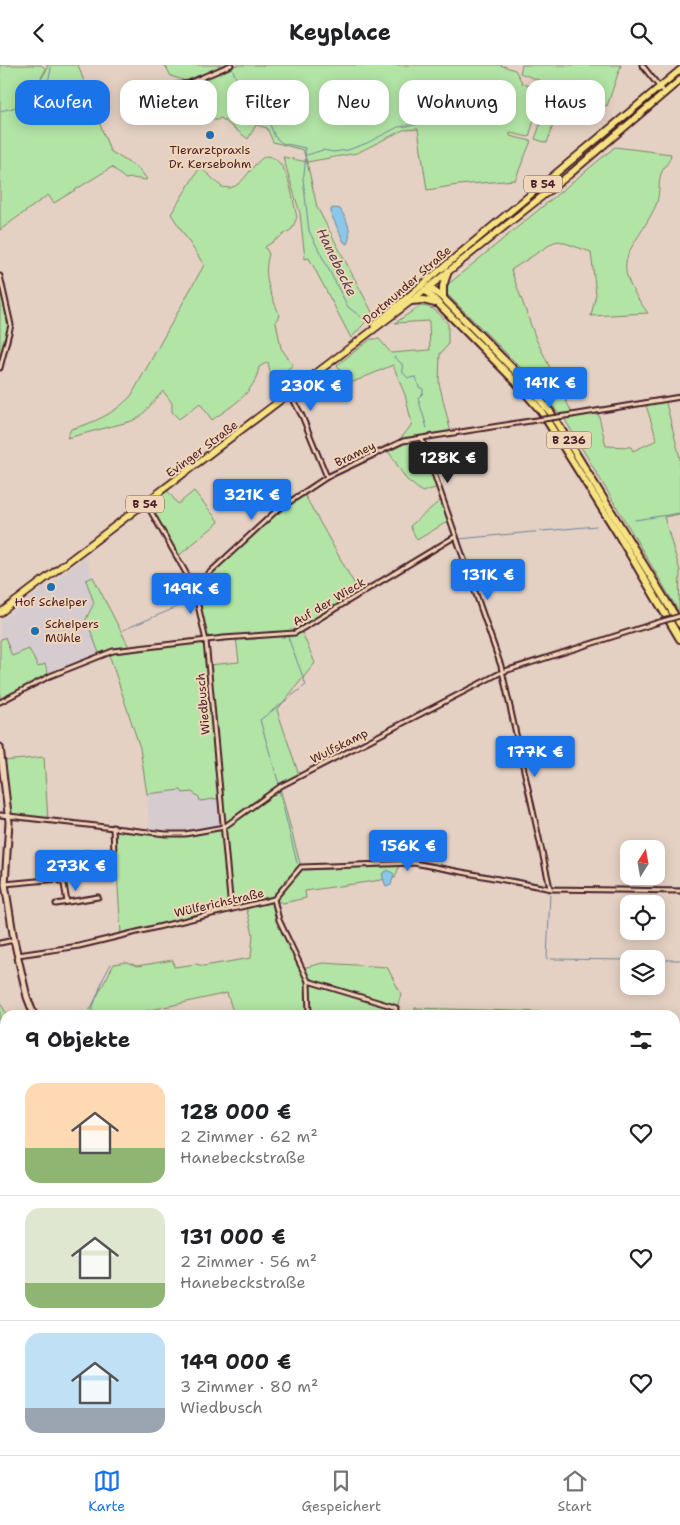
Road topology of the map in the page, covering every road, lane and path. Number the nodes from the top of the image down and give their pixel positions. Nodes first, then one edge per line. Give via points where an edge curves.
1 (231, 65) edge
2 (642, 65) edge
3 (680, 69) edge
4 (196, 80) edge
5 (680, 81) edge
6 (659, 87) junction
7 (665, 93) junction
8 (448, 271) junction
9 (0, 276) edge
10 (425, 285) junction
11 (443, 298) junction
12 (412, 301) junction
13 (438, 305) junction
14 (366, 334) junction
15 (0, 368) edge
16 (290, 394) junction
17 (680, 397) edge
18 (422, 439) junction
19 (327, 477) junction
20 (150, 510) dead end
21 (456, 536) junction
22 (194, 587) junction
23 (0, 613) edge
24 (680, 616) edge
25 (680, 624) edge
26 (680, 639) edge
27 (206, 641) junction
28 (502, 672) junction
29 (0, 702) edge
30 (0, 747) edge
31 (0, 815) edge
32 (9, 816) junction
33 (113, 827) junction
34 (224, 827) junction
35 (84, 856) dead end
36 (5, 884) junction
37 (550, 888) junction
38 (680, 891) edge
39 (98, 897) dead end
40 (274, 899) junction
41 (67, 902) junction
42 (56, 904) dead end
43 (231, 909) junction
44 (14, 940) junction
45 (0, 943) edge
46 (18, 955) junction
47 (308, 981) junction
48 (32, 1010) edge
49 (309, 1010) edge
50 (396, 1010) edge

1 - 4 street
2 - 6 street
3 - 6 main road, Dortmunder Straße / B 54
5 - 7 main road, Dortmunder Straße / B 54
6 - 7 street
6 - 10 main road, Dortmunder Straße / B 54
7 - 8 main road, Dortmunder Straße / B 54
8 - 10 main road, Dortmunder Straße / B 54
8 - 11 highway via 442,286
9 - 15 street via 11,325
10 - 11 highway, B 236
10 - 12 main road, Dortmunder Straße / B 54
10 - 13 highway, B 236
10 - 14 main road, Dortmunder Straße / B 54
11 - 25 highway, B 236 via 524,380 551,413
12 - 13 highway via 429,301
12 - 14 main road, Dortmunder Straße / B 54
13 - 26 highway, B 236 via 541,411
14 - 16 main road, Evinger Straße / B 54
16 - 19 street
16 - 23 main road, Evinger Straße / B 54
17 - 18 street, Bramey, bridge
18 - 19 street, Bramey via 397,443
18 - 21 street
19 - 22 street, Bramey via 276,511
20 - 22 street, Wiedbusch
21 - 27 street, Auf der Wieck via 295,633
21 - 28 street
22 - 27 street, Wiedbusch
24 - 28 street, Wulfskamp, bridge
27 - 29 street, Auf der Wieck via 113,651 50,676
27 - 34 street, Wiedbusch
28 - 34 street, Wulfskamp via 281,786
28 - 37 street
30 - 32 street
31 - 32 street, Wulfskamp
32 - 33 street, Wulfskamp
32 - 36 street
33 - 34 street, Wulfskamp via 179,834
33 - 35 street via 114,853 84,853
34 - 43 street, Wiedbusch
36 - 41 street via 58,879 64,884
36 - 44 street
37 - 38 street, Wülferichstraße
37 - 40 street, Wülferichstraße via 420,863 400,863 301,867
39 - 41 street
40 - 43 street, Wülferichstraße
40 - 47 street via 279,920
41 - 42 street
43 - 46 street, Wülferichstraße via 79,946
44 - 45 street
44 - 46 street
46 - 48 street
47 - 49 street
47 - 50 street

